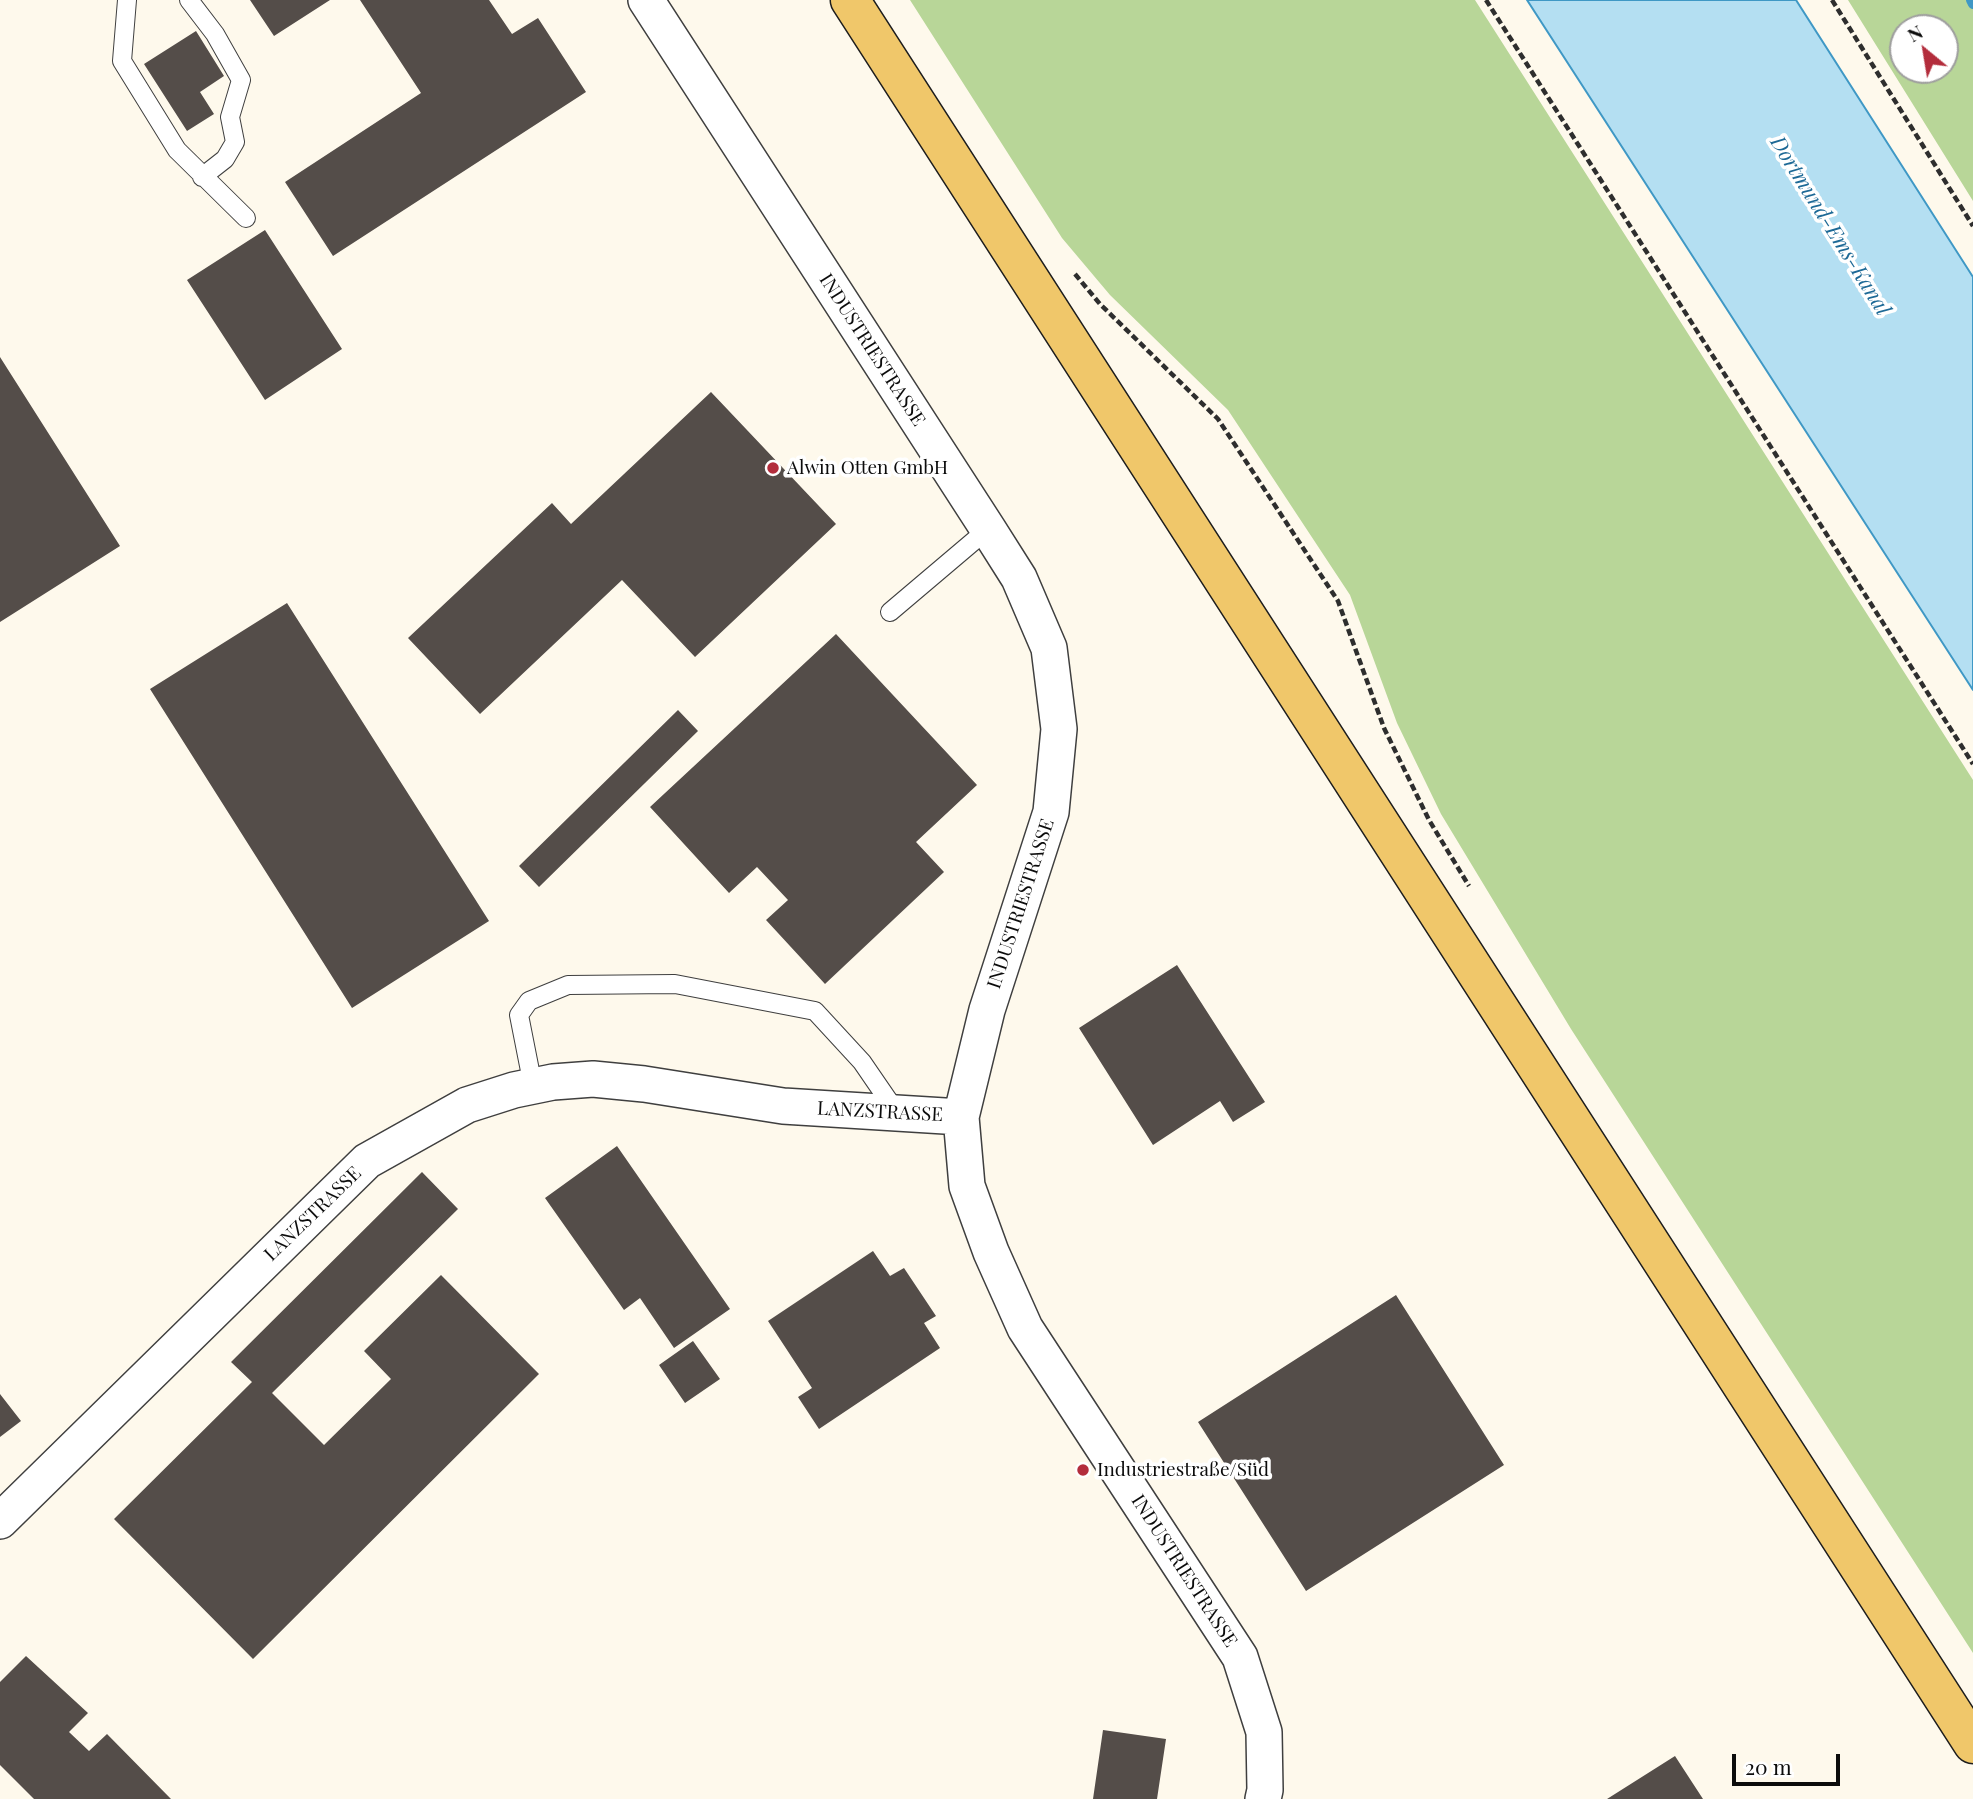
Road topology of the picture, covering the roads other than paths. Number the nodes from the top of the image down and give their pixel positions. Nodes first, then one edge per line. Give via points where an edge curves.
1 (127, 0) edge
2 (189, 0) edge
3 (646, 0) edge
4 (850, 0) edge
5 (202, 177) junction
6 (246, 218) dead end
7 (988, 529) junction
8 (890, 612) dead end
9 (533, 1086) junction
10 (897, 1113) junction
11 (961, 1117) junction
12 (0, 1521) edge
13 (1973, 1745) edge
14 (1263, 1799) edge

1 - 5 lane via 122,61 177,150
2 - 5 lane via 242,80 230,117 235,142 225,159
3 - 7 street, INDUSTRIESTRASSE
4 - 13 main road
5 - 6 lane
7 - 8 lane
7 - 11 street, INDUSTRIESTRASSE via 1018,578 1049,649 1059,729 1051,812 987,1010
9 - 10 street, LANZSTRASSE via 593,1079 783,1106
9 - 10 lane via 519,1015 529,1001 568,985 675,984 815,1011 862,1062
9 - 12 street, LANZSTRASSE via 467,1105 367,1161
10 - 11 street, LANZSTRASSE
11 - 14 street, INDUSTRIESTRASSE via 967,1186 1025,1328 1240,1657 1264,1732

